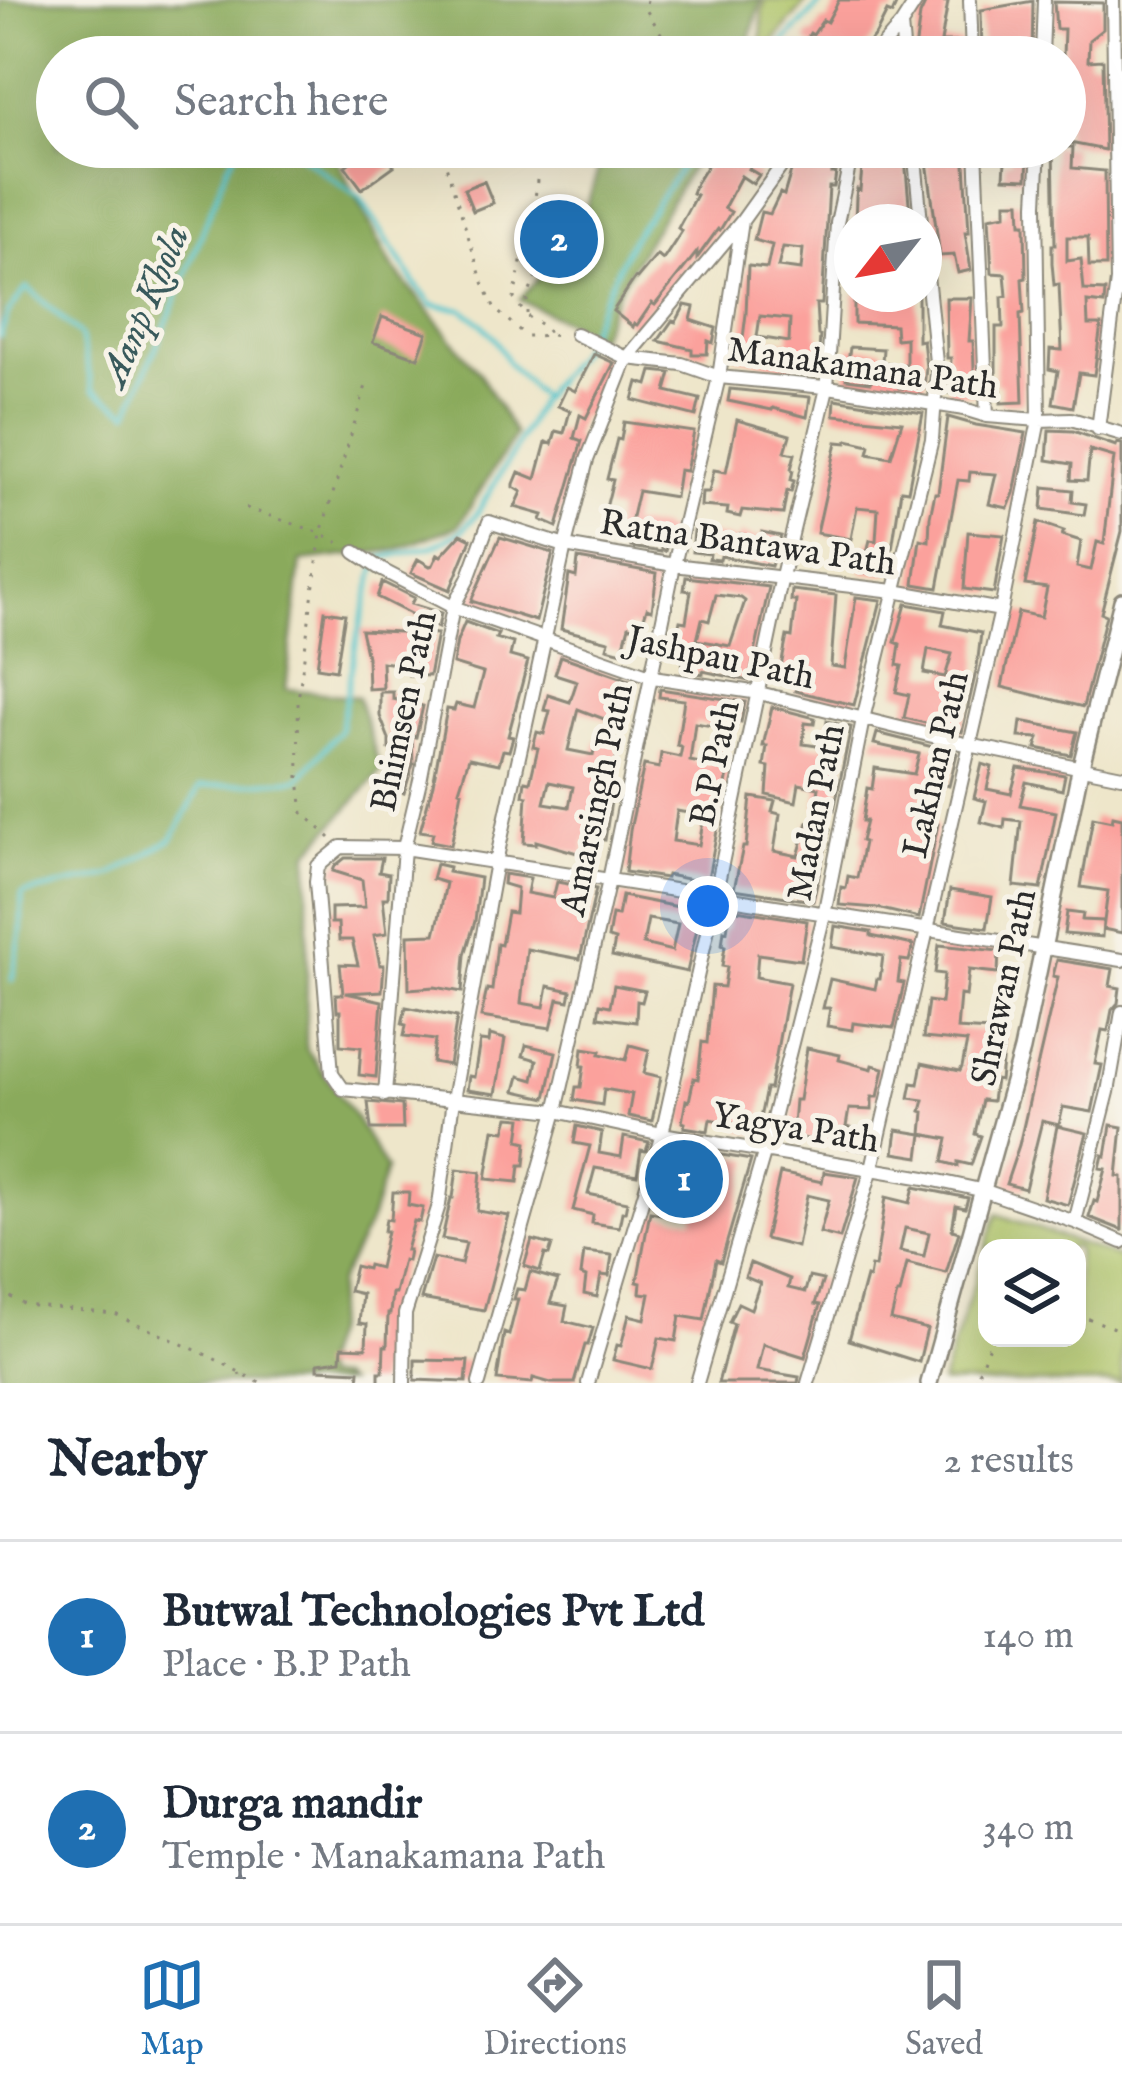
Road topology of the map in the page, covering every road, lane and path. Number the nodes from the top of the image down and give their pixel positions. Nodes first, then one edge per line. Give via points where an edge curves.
1 (647, 0) edge
2 (917, 0) edge
3 (970, 0) edge
4 (1044, 0) edge
5 (1113, 0) edge
6 (901, 25) junction
7 (662, 36) edge
8 (891, 36) edge
9 (902, 36) edge
10 (971, 36) edge
11 (1043, 36) edge
12 (447, 168) edge
13 (780, 168) edge
14 (848, 168) edge
15 (916, 168) edge
16 (977, 168) edge
17 (1038, 168) edge
18 (537, 180) dead end
19 (920, 204) edge
20 (742, 221) junction
21 (548, 249) dead end
22 (931, 312) edge
23 (527, 316) junction
24 (576, 334) joint
25 (551, 335) junction
26 (627, 358) junction
27 (718, 377) junction
28 (368, 379) dead end
29 (826, 388) junction
30 (935, 406) junction
31 (987, 416) junction
32 (1039, 420) junction
33 (1098, 429) junction
34 (1122, 434) edge
35 (246, 508) dead end
36 (490, 522) joint
37 (322, 533) junction
38 (565, 546) junction
39 (356, 552) joint
40 (674, 566) junction
41 (782, 576) junction
42 (894, 591) junction
43 (1122, 601) edge
44 (453, 608) junction
45 (1000, 610) junction
46 (544, 641) junction
47 (653, 677) junction
48 (758, 694) junction
49 (863, 719) junction
50 (969, 746) junction
51 (1080, 770) junction
52 (1122, 776) edge
53 (341, 847) junction
54 (404, 848) junction
55 (496, 862) junction
56 (609, 880) junction
57 (715, 897) junction
58 (824, 915) junction
59 (926, 931) junction
60 (1041, 949) junction
61 (1122, 960) edge
62 (1122, 1012) edge
63 (385, 1095) junction
64 (453, 1100) junction
65 (556, 1111) junction
66 (662, 1134) junction
67 (765, 1150) junction
68 (872, 1168) junction
69 (985, 1191) junction
70 (1075, 1222) junction
71 (1122, 1242) edge
72 (0, 1291) edge
73 (1086, 1317) edge
74 (1122, 1331) edge
75 (988, 1347) edge
76 (238, 1372) junction
77 (1122, 1372) edge
78 (244, 1383) edge
79 (260, 1383) edge
80 (404, 1383) edge
81 (479, 1383) edge
82 (588, 1383) edge
83 (698, 1383) edge
84 (808, 1383) edge
85 (929, 1383) edge
86 (974, 1383) edge
87 (1118, 1383) edge

1 - 7 path
2 - 6 street
3 - 10 street
4 - 11 street
5 - 33 street via 1117,280
6 - 8 street
6 - 9 street
12 - 25 path via 495,309 526,336
13 - 20 street
14 - 29 street, B.P Path via 836,223
15 - 19 street
16 - 31 street
17 - 32 street, Lakhan Path
18 - 23 path via 514,299
20 - 26 street
20 - 27 street, Amarsingh Path
21 - 23 path
22 - 30 street, Madan Path
23 - 25 path
24 - 25 path
24 - 26 street, Manakamana Path
26 - 27 street, Manakamana Path
26 - 38 street via 587,460
27 - 29 street, Manakamana Path
27 - 40 street, Amarsingh Path
28 - 37 path
29 - 30 street, Manakamana Path
29 - 41 street, B.P Path
30 - 31 street, Manakamana Path
30 - 42 street, Madan Path
31 - 32 street, Manakamana Path
32 - 33 street, Manakamana Path
32 - 45 street, Lakhan Path
33 - 34 street, Manakamana Path
35 - 37 path
36 - 38 street, Ratna Bantawa Path
36 - 44 street, Bhimsen Path
37 - 39 path
37 - 53 path via 298,700 299,779 303,813
38 - 40 street, Ratna Bantawa Path
38 - 46 street
39 - 44 street, Jashpau Path
40 - 41 street, Ratna Bantawa Path
40 - 47 street, Amarsingh Path
41 - 42 street, Ratna Bantawa Path
41 - 48 street, B.P Path
42 - 45 street, Ratna Bantawa Path
42 - 49 street, Madan Path
43 - 51 street, Shrawan Path
44 - 46 street, Jashpau Path
44 - 54 street, Bhimsen Path
45 - 50 street, Lakhan Path
46 - 47 street, Jashpau Path
46 - 55 street
47 - 48 street, Jashpau Path
47 - 56 street, Amarsingh Path
48 - 49 street, Jashpau Path
48 - 57 street, B.P Path
49 - 50 street, Jashpau Path
49 - 58 street, Madan Path
50 - 51 street, Jashpau Path
50 - 59 street, Lakhan Path
51 - 52 street, Jashpau Path
51 - 60 street, Shrawan Path
53 - 54 street, Bhimsen Path
53 - 63 street, Bhimsen Path via 319,866 316,882 332,1073 343,1089
54 - 55 street
54 - 63 street
55 - 56 street
55 - 64 street
56 - 57 street
56 - 65 street, Amarsingh Path
57 - 58 street
57 - 66 street, B.P Path
58 - 59 street
58 - 67 street, Madan Path
59 - 60 street
59 - 68 street, Lakhan Path
60 - 61 street
60 - 69 street, Shrawan Path
62 - 70 street
63 - 64 street, Bhimsen Path
64 - 65 street, Yagya Path
64 - 80 street via 439,1205 405,1314
65 - 66 street, Yagya Path
65 - 81 street, Amarsingh Path
66 - 67 street, Yagya Path
66 - 82 street, B.P Path
67 - 68 street, Yagya Path
67 - 83 street, Madan Path
68 - 69 street, Yagya Path
68 - 84 street, Lakhan Path
69 - 70 street, Yagya Path
69 - 85 street, Shrawan Path
70 - 71 street, Yagya Path
72 - 76 path via 25,1305 115,1314
73 - 74 path
75 - 86 path
76 - 78 path
76 - 79 path
77 - 87 path

